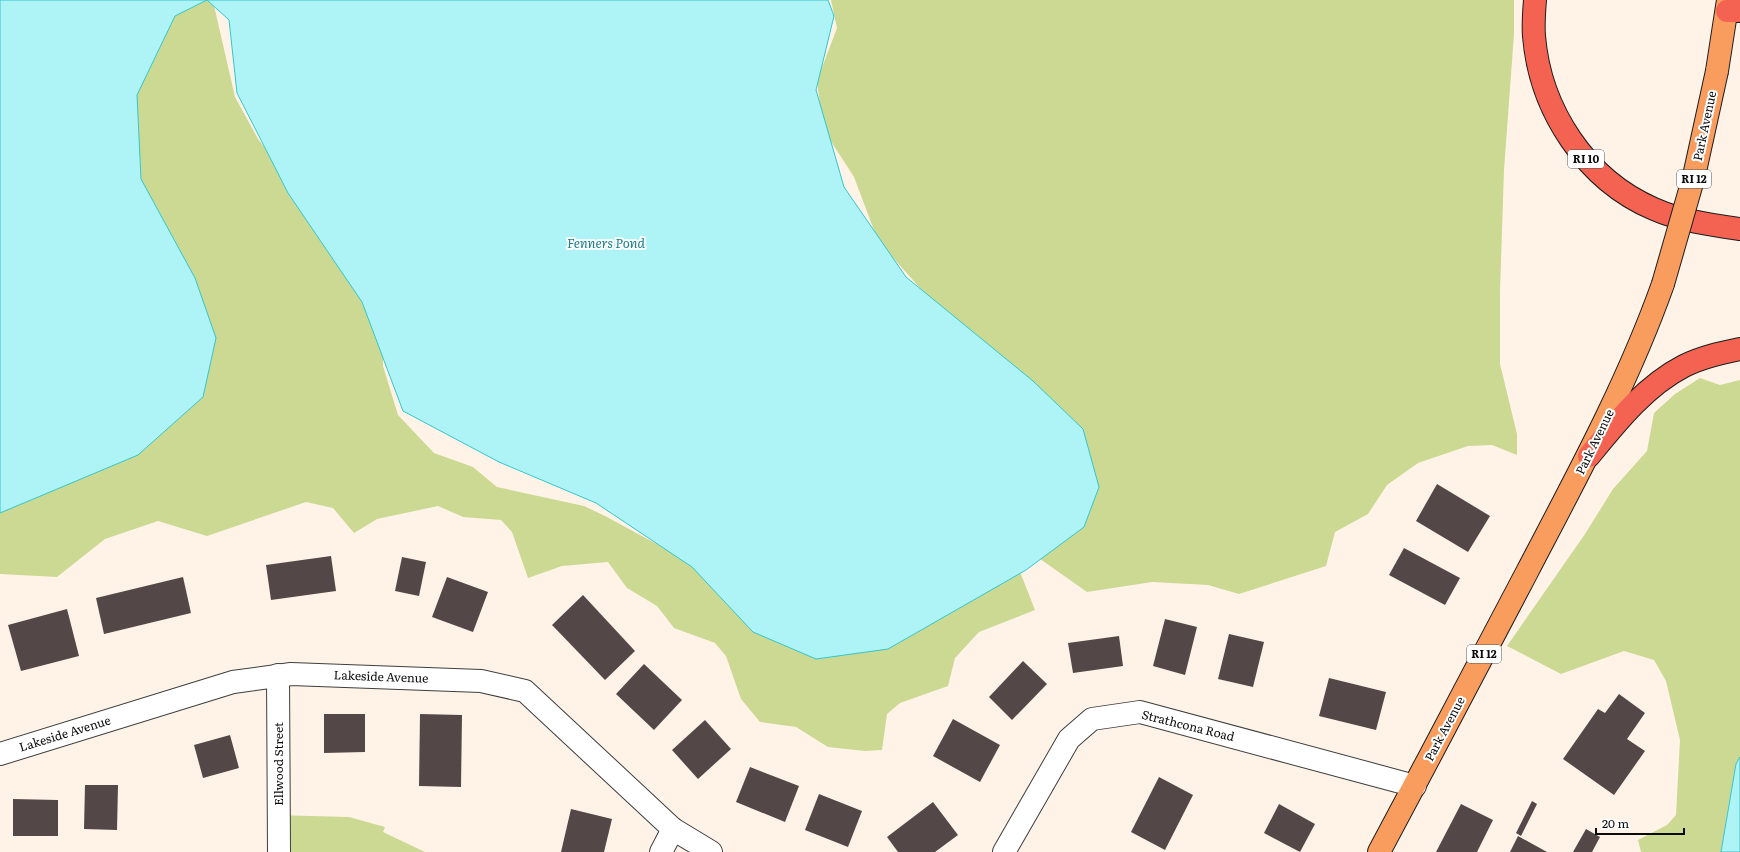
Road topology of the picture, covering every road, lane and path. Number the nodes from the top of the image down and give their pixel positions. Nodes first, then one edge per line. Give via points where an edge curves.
1 (1535, 0) edge
2 (1732, 7) edge
3 (1740, 229) edge
4 (1740, 348) edge
5 (1588, 456) junction
6 (278, 675) junction
7 (0, 754) edge
8 (1415, 786) junction
9 (673, 829) junction
10 (279, 852) edge
11 (661, 852) edge
12 (711, 852) edge
13 (1004, 852) edge
14 (1379, 852) edge

1 - 3 highway, RI 10 via 1533,35 1544,88 1563,129 1586,159 1633,199 1654,209 1682,219
2 - 5 main road, Park Avenue / RI 12, bridge via 1694,176 1663,284 1630,368
4 - 5 highway via 1702,358 1666,377 1630,408
5 - 8 main road, Park Avenue / RI 12
6 - 7 street, Lakeside Avenue via 233,682
6 - 9 street, Lakeside Avenue via 482,680 525,691
6 - 10 street, Ellwood Street
8 - 13 street, Strathcona Road via 1140,712 1092,719 1069,739
8 - 14 main road, Park Avenue / RI 12
9 - 11 street
9 - 12 street, Lakeside Avenue

